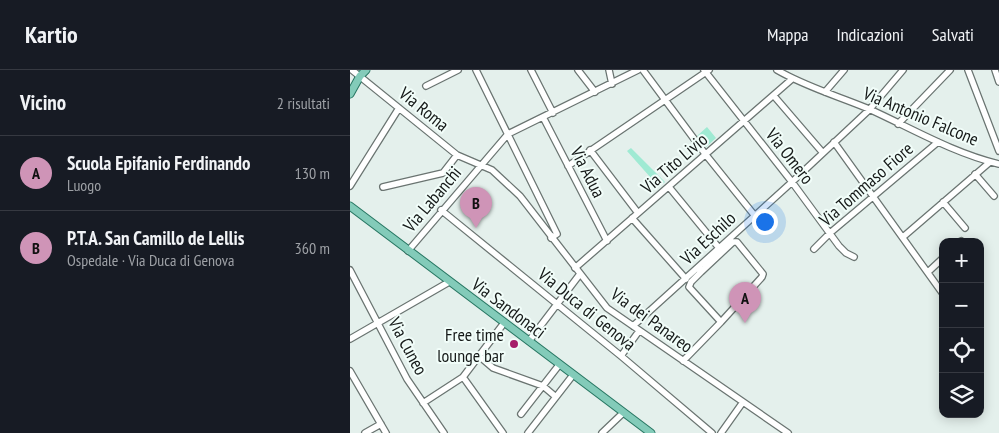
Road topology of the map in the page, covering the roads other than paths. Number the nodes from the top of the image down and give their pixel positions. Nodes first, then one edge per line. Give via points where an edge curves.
1 (352, 70) edge
2 (366, 70) edge
3 (458, 70) edge
4 (476, 70) edge
5 (532, 70) edge
6 (578, 70) edge
7 (608, 70) edge
8 (638, 70) edge
9 (643, 70) edge
10 (778, 70) edge
11 (844, 70) edge
12 (903, 70) edge
13 (950, 70) edge
14 (968, 70) edge
15 (995, 70) edge
16 (706, 71) edge
17 (360, 76) junction
18 (792, 79) junction
19 (999, 82) edge
20 (612, 84) junction
21 (426, 86) dead end
22 (595, 92) junction
23 (825, 92) junction
24 (350, 94) edge
25 (774, 96) junction
26 (665, 100) junction
27 (399, 108) junction
28 (869, 110) junction
29 (553, 112) junction
30 (543, 117) junction
31 (744, 122) junction
32 (898, 124) junction
33 (508, 134) junction
34 (834, 142) junction
35 (938, 142) junction
36 (590, 150) junction
37 (999, 151) edge
38 (822, 153) junction
39 (706, 154) junction
40 (457, 155) junction
41 (990, 162) junction
42 (999, 164) edge
43 (480, 166) junction
44 (568, 166) junction
45 (975, 174) junction
46 (792, 182) junction
47 (350, 186) edge
48 (384, 187) dead end
49 (668, 187) junction
50 (994, 196) dead end
51 (874, 197) junction
52 (943, 202) junction
53 (350, 206) edge
54 (441, 210) junction
55 (638, 213) junction
56 (755, 216) junction
57 (632, 218) junction
58 (965, 228) dead end
59 (830, 233) junction
60 (903, 237) junction
61 (551, 238) junction
62 (607, 241) junction
63 (719, 248) junction
64 (814, 249) dead end
65 (408, 251) junction
66 (854, 257) dead end
67 (939, 262) edge
68 (575, 268) junction
69 (350, 270) edge
70 (700, 270) junction
71 (928, 272) junction
72 (580, 274) junction
73 (686, 279) junction
74 (449, 282) junction
75 (939, 288) edge
76 (557, 304) junction
77 (721, 322) junction
78 (378, 323) junction
79 (504, 323) junction
80 (633, 326) junction
81 (639, 331) junction
82 (350, 339) edge
83 (529, 342) junction
84 (478, 356) junction
85 (621, 356) junction
86 (683, 361) junction
87 (559, 365) junction
88 (350, 371) edge
89 (573, 375) junction
90 (463, 377) junction
91 (353, 381) edge
92 (543, 386) junction
93 (556, 397) junction
94 (743, 402) junction
95 (423, 403) junction
96 (623, 413) junction
97 (521, 414) dead end
98 (381, 424) junction
99 (365, 433) edge
100 (386, 433) edge
101 (444, 433) edge
102 (503, 433) edge
103 (528, 433) edge
104 (602, 433) edge
105 (651, 433) edge
106 (712, 433) edge
107 (721, 433) edge
108 (788, 433) edge

1 - 17 street, Via Roma
2 - 17 main road
3 - 21 street
4 - 33 street
5 - 29 street
6 - 22 street
7 - 20 street
8 - 20 street
9 - 26 street
10 - 18 street, Via Antonio Falcone
11 - 23 street
12 - 28 street, Via Eschilo
13 - 32 street
14 - 37 street
15 - 19 street
16 - 26 street
16 - 31 street, Via Omero
17 - 24 main road
17 - 27 street, Via Roma
18 - 23 street, Via Antonio Falcone
18 - 25 street, Via Tito Livio
20 - 22 street
22 - 29 street
23 - 28 street, Via Antonio Falcone
25 - 31 street, Via Tito Livio
25 - 38 street
26 - 36 street
26 - 39 street
27 - 40 street, Via Roma
27 - 47 street
28 - 32 street, Via Antonio Falcone
28 - 34 street, Via Eschilo
29 - 30 street
30 - 33 street
30 - 44 street, Via Adua
31 - 39 street, Via Tito Livio
31 - 46 street, Via Omero
32 - 35 street, Via Antonio Falcone
33 - 43 street, Via Labanchi
33 - 61 street via 557,234
34 - 38 street, Via Eschilo
34 - 51 street
35 - 41 street, Via Antonio Falcone
35 - 51 street, Via Tommaso Fiore
36 - 44 street
36 - 55 street
38 - 46 street, Via Eschilo
39 - 49 street, Via Tito Livio
39 - 56 street
40 - 43 street, Via Roma
40 - 48 street via 443,173
41 - 42 street, Via Antonio Falcone
41 - 45 street
43 - 54 street, Via Labanchi
43 - 61 street, Via dei Panareo via 492,170 520,196
44 - 62 street, Via Adua
45 - 50 street
45 - 52 street
46 - 56 street, Via Eschilo
46 - 59 street, Via Omero
49 - 55 street, Via Tito Livio
49 - 63 street
51 - 59 street, Via Tommaso Fiore
51 - 60 street
52 - 58 street
52 - 60 street
53 - 65 main road, Via Sandonaci
54 - 65 street, Via Labanchi
54 - 76 street, Via Duca di Genova
55 - 57 street, Via Tito Livio
56 - 63 street, Via Eschilo
57 - 62 street, Via Tito Livio
57 - 73 street
59 - 64 street, Via Tommaso Fiore
59 - 66 street, Via Omero via 846,253
60 - 71 street
61 - 68 street, Via dei Panareo
62 - 68 street, Via Tito Livio
63 - 70 street, Via Eschilo
65 - 74 main road, Via Sandonaci
67 - 71 street
68 - 72 street, Via dei Panareo
69 - 78 street, Via Cuneo
70 - 73 street, Via Eschilo
70 - 77 street via 689,287
70 - 77 street via 737,242 763,274
71 - 75 street
72 - 76 street
72 - 80 street, Via dei Panareo via 607,308
73 - 80 street, Via Eschilo
74 - 78 street
74 - 79 main road, Via Sandonaci
76 - 83 street
76 - 85 street, Via Duca di Genova
77 - 86 street
78 - 82 street
78 - 95 street, Via Cuneo
79 - 83 main road, Via Sandonaci
79 - 84 street
80 - 81 street, Via dei Panareo
81 - 85 street
81 - 86 street, Via dei Panareo
83 - 87 main road, Via Sandonaci
84 - 90 street
84 - 92 street via 493,368
85 - 106 street, Via Duca di Genova
86 - 94 street, Via dei Panareo
87 - 89 main road, Via Sandonaci
87 - 92 street
88 - 91 street
89 - 93 street
89 - 96 main road, Via Sandonaci
90 - 95 street
90 - 102 street
91 - 98 street
92 - 93 street
92 - 97 street
93 - 103 street
94 - 107 street
94 - 108 street, Via dei Panareo
95 - 101 street, Via Cuneo
96 - 104 street
96 - 105 main road, Via Sandonaci
98 - 99 street
98 - 100 street

